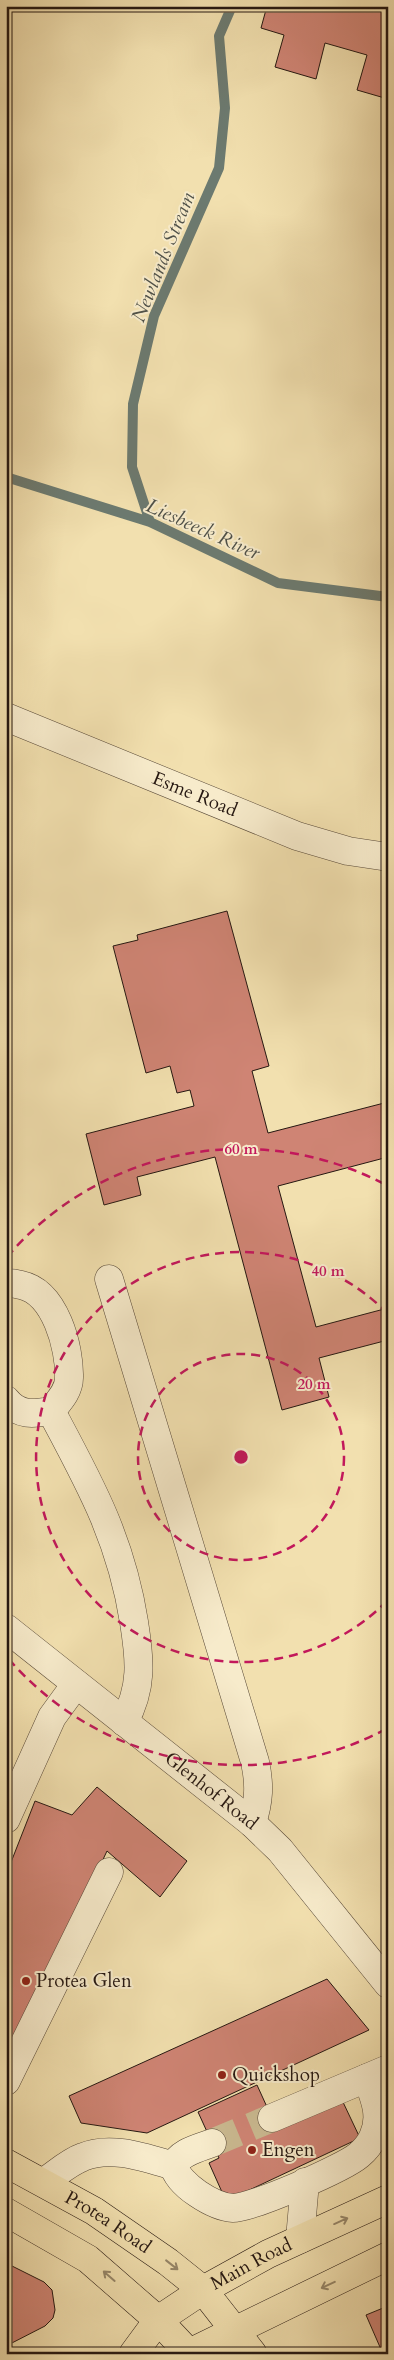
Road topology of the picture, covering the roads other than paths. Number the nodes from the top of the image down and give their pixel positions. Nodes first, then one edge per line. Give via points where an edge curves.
1 (6, 717) edge
2 (388, 857) edge
3 (109, 1280) dead end
4 (6, 1284) edge
5 (6, 1400) edge
6 (51, 1411) junction
7 (6, 1628) edge
8 (76, 1684) junction
9 (124, 1722) junction
10 (6, 1819) edge
11 (252, 1823) junction
12 (109, 1872) dead end
13 (388, 1984) edge
14 (377, 2073) edge
15 (6, 2081) edge
16 (272, 2118) tunnel mouth
17 (212, 2143) tunnel mouth
18 (6, 2163) edge
19 (174, 2166) junction
20 (44, 2182) junction
21 (305, 2182) junction
22 (388, 2199) edge
23 (6, 2212) edge
24 (300, 2239) junction
25 (388, 2256) edge
26 (203, 2290) junction
27 (158, 2320) junction
28 (235, 2329) junction
29 (133, 2354) edge
30 (189, 2354) edge
31 (253, 2354) edge

1 - 2 street, Esme Road via 298,836 348,851
3 - 11 street via 255,1762 259,1783
4 - 6 street via 31,1287 48,1302 66,1346 69,1379 65,1393
5 - 6 street via 13,1408 29,1414
6 - 9 street via 96,1496 117,1547 128,1588 139,1676 135,1701
7 - 8 street, Glenhof Road
8 - 9 street, Glenhof Road
8 - 10 street via 52,1717
9 - 11 street, Glenhof Road
11 - 13 street, Glenhof Road via 280,1850
12 - 15 street
14 - 16 street
14 - 21 street via 378,2117 368,2147 344,2164
17 - 19 street via 184,2154
18 - 20 main road, Protea Road
19 - 20 street via 124,2154 99,2152 82,2157
19 - 21 street via 177,2178 189,2188 233,2208 255,2204
20 -> 26 main road, Protea Road via 94,2211
21 - 24 street
24 -> 22 main road, Main Road
27 -> 23 main road via 88,2259
24 - 26 main road, Main Road
25 -> 28 main road
26 - 27 main road, Main Road
26 - 28 main road, Protea Road
27 - 29 main road, Main Road
27 - 30 main road
28 - 30 main road
28 - 31 main road, Protea Road

